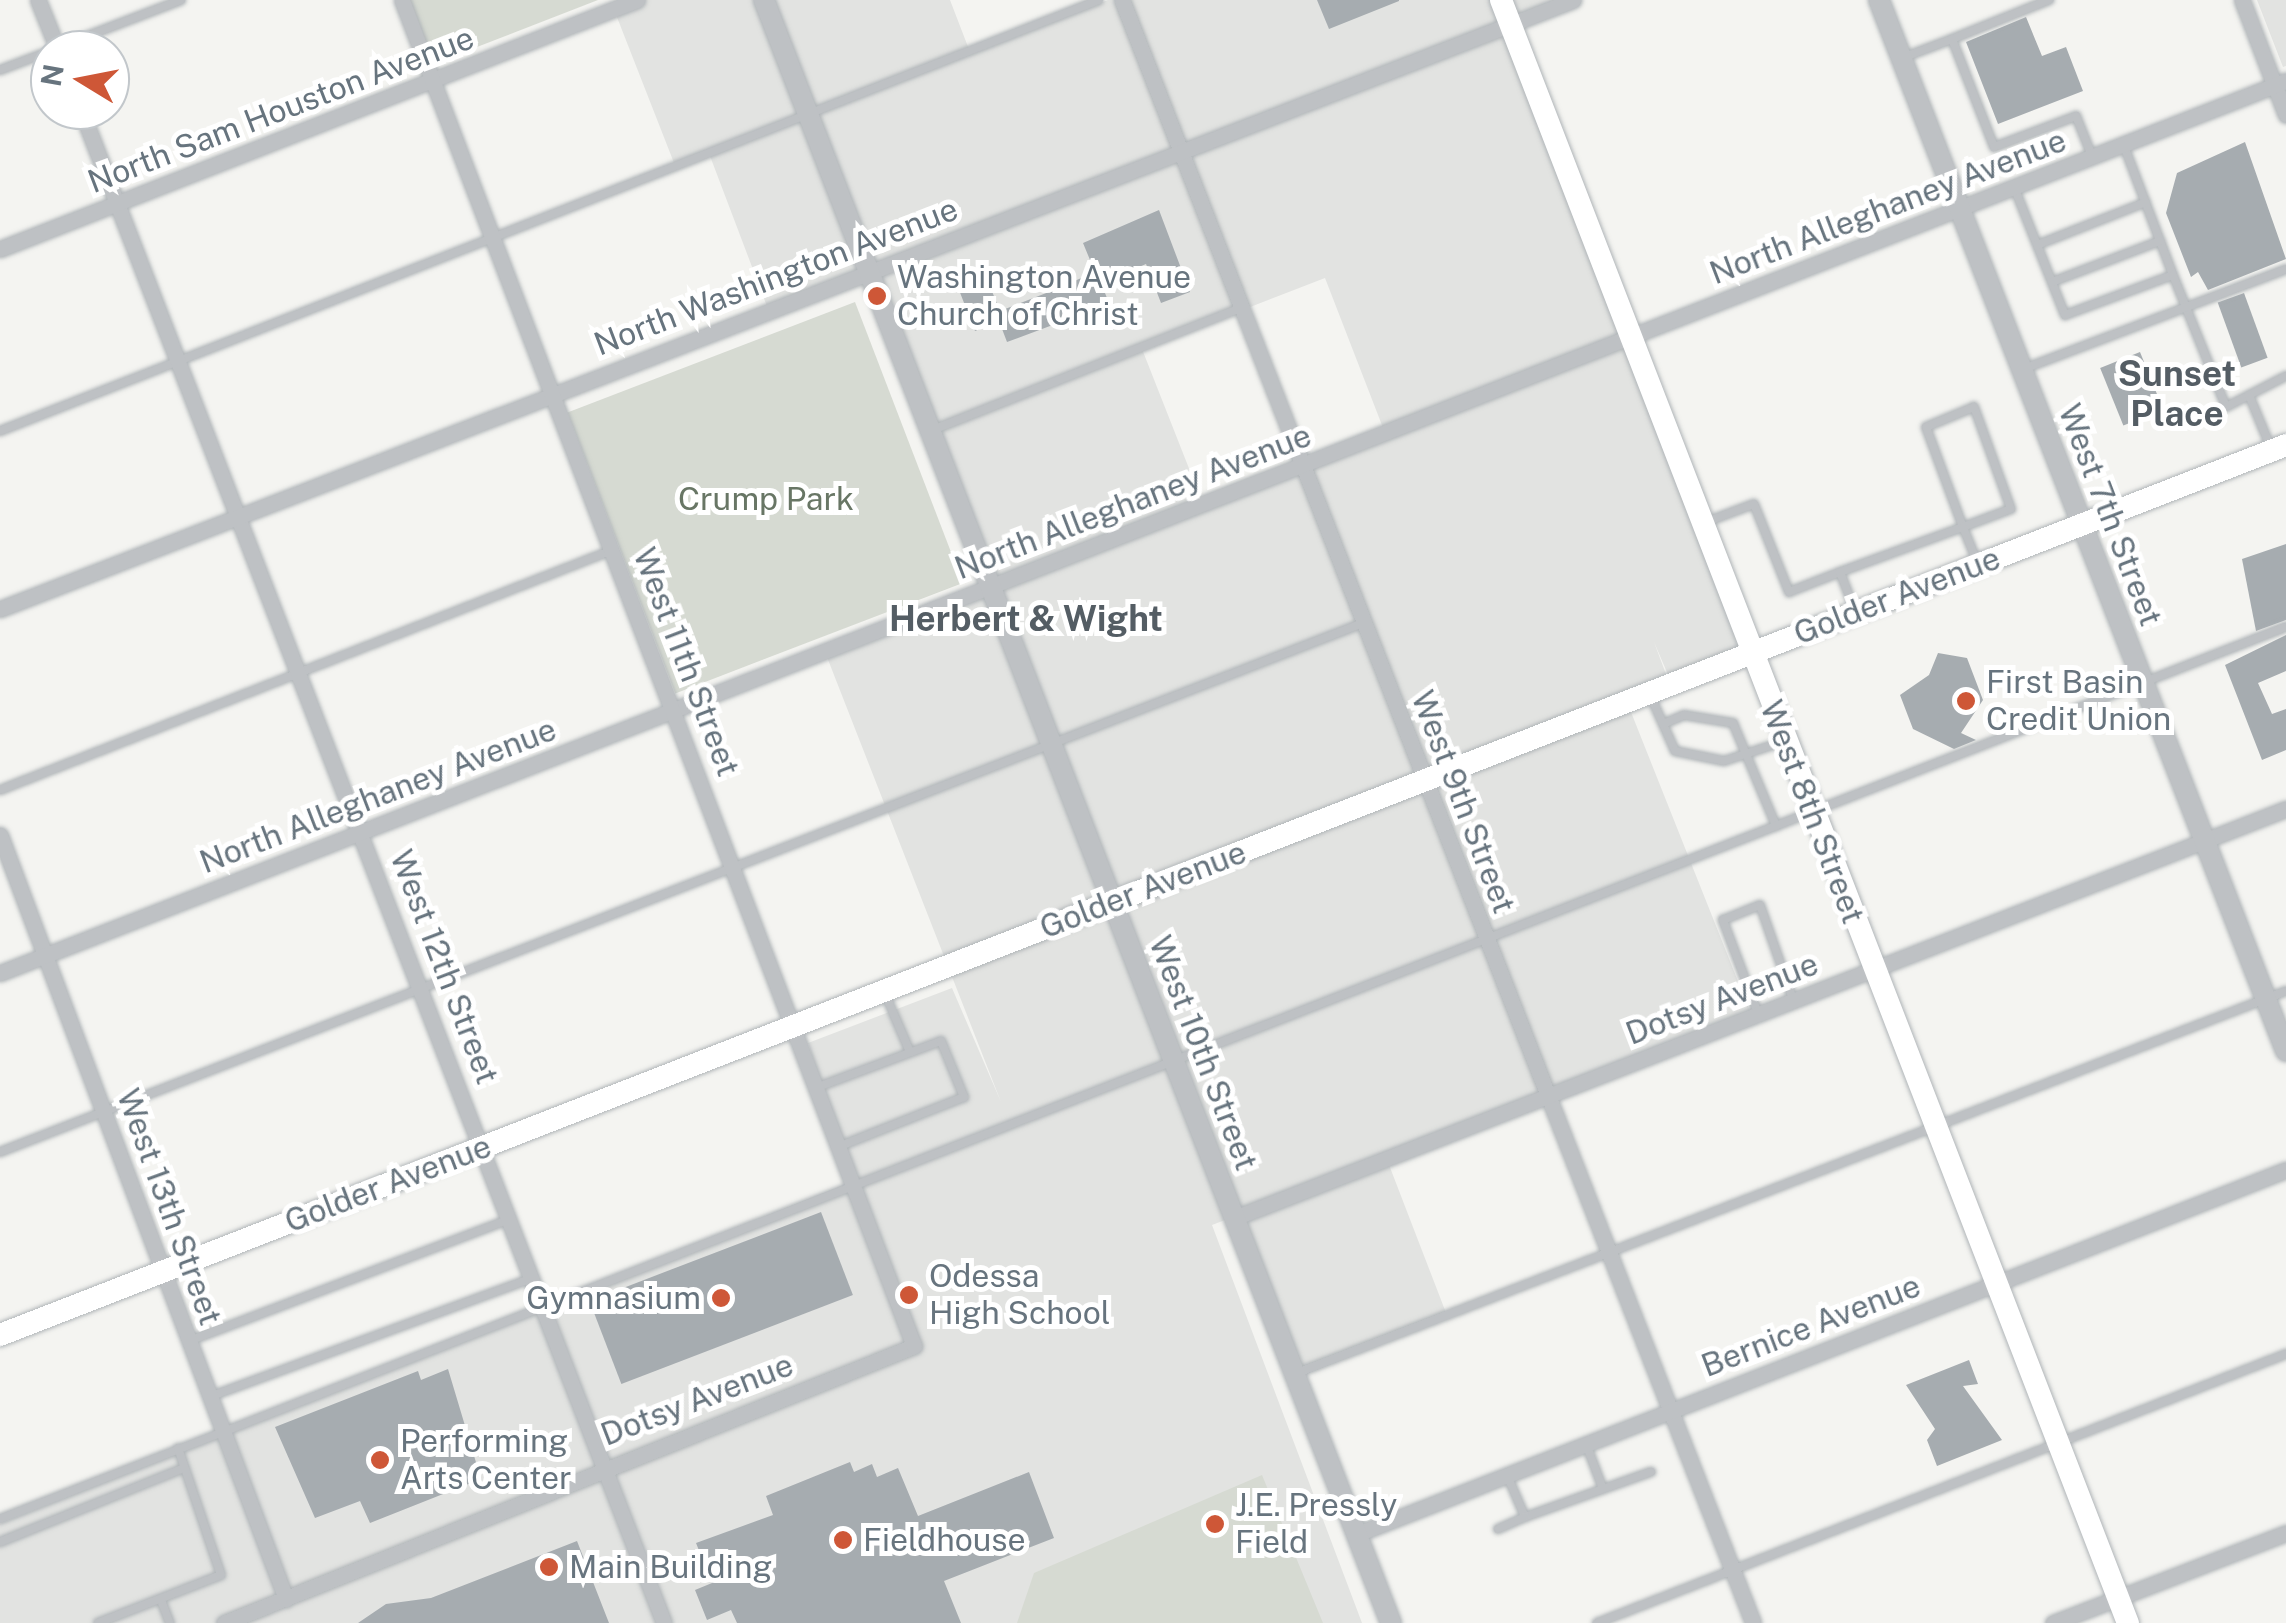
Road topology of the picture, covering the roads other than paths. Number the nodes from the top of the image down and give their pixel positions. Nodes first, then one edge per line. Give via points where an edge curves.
1 (38, 0) edge
2 (181, 0) edge
3 (402, 0) edge
4 (637, 0) edge
5 (764, 0) edge
6 (1099, 0) edge
7 (1122, 0) edge
8 (1501, 0) edge
9 (1573, 0) edge
10 (1879, 0) edge
11 (2049, 0) edge
12 (2242, 0) edge
13 (1510, 24) junction
14 (48, 30) edge
15 (105, 30) edge
16 (1952, 40) junction
17 (1902, 58) junction
18 (30, 59) edge
19 (0, 70) edge
20 (433, 80) junction
21 (2280, 83) edge
22 (2286, 114) edge
23 (809, 117) junction
24 (89, 130) edge
25 (2124, 144) junction
26 (1179, 149) junction
27 (2092, 156) junction
28 (2014, 187) junction
29 (2146, 202) junction
30 (117, 203) junction
31 (1959, 208) junction
32 (494, 237) junction
33 (2160, 241) junction
34 (2037, 246) junction
35 (0, 249) edge
36 (2286, 269) edge
37 (868, 270) junction
38 (2173, 275) junction
39 (2052, 282) junction
40 (1241, 308) junction
41 (2187, 310) junction
42 (1631, 338) junction
43 (178, 358) junction
44 (2021, 369) junction
45 (2286, 376) edge
46 (553, 393) junction
47 (2250, 395) junction
48 (0, 430) edge
49 (930, 431) junction
50 (2279, 448) edge
51 (1302, 466) junction
52 (239, 515) junction
53 (1702, 524) junction
54 (2081, 524) junction
55 (1963, 526) junction
56 (613, 549) junction
57 (1978, 564) junction
58 (1840, 572) junction
59 (991, 587) junction
60 (0, 609) edge
61 (1855, 612) junction
62 (1364, 623) junction
63 (2286, 627) edge
64 (1750, 654) junction
65 (300, 674) junction
66 (2143, 683) junction
67 (1650, 696) junction
68 (675, 710) junction
69 (1663, 724) junction
70 (1050, 742) junction
71 (1786, 742) junction
72 (1745, 756) junction
73 (1425, 780) junction
74 (0, 790) edge
75 (2286, 809) edge
76 (1812, 812) junction
77 (1776, 826) junction
78 (362, 832) junction
79 (0, 835) edge
80 (2204, 841) junction
81 (734, 865) junction
82 (1112, 902) junction
83 (1487, 940) junction
84 (47, 955) junction
85 (1873, 970) junction
86 (0, 973) edge
87 (422, 987) junction
88 (884, 991) junction
89 (2286, 991) edge
90 (2266, 999) junction
91 (1794, 1002) junction
92 (1759, 1016) junction
93 (796, 1025) junction
94 (2286, 1051) edge
95 (910, 1052) junction
96 (1174, 1062) junction
97 (818, 1087) junction
98 (1548, 1096) junction
99 (105, 1112) junction
100 (1934, 1127) junction
101 (484, 1146) junction
102 (840, 1146) junction
103 (0, 1152) edge
104 (2286, 1170) edge
105 (854, 1182) junction
106 (1234, 1218) junction
107 (510, 1219) junction
108 (1609, 1254) junction
109 (164, 1272) junction
110 (532, 1278) junction
111 (1996, 1283) junction
112 (544, 1305) junction
113 (0, 1335) edge
114 (189, 1341) junction
115 (914, 1346) joint
116 (2286, 1354) edge
117 (1294, 1374) junction
118 (210, 1397) junction
119 (1670, 1411) junction
120 (222, 1431) junction
121 (2058, 1443) junction
122 (1586, 1444) junction
123 (178, 1448) junction
124 (604, 1465) junction
125 (184, 1468) junction
126 (1651, 1472) dead end
127 (115, 1475) junction
128 (1507, 1475) junction
129 (1603, 1489) junction
130 (70, 1492) junction
131 (122, 1493) junction
132 (75, 1512) junction
133 (13, 1514) junction
134 (1525, 1517) junction
135 (0, 1519) edge
136 (1498, 1529) dead end
137 (22, 1533) junction
138 (2286, 1533) edge
139 (1356, 1534) junction
140 (0, 1542) edge
141 (1733, 1572) junction
142 (2118, 1598) junction
143 (286, 1599) junction
144 (161, 1600) junction
145 (98, 1623) edge
146 (170, 1623) edge
147 (224, 1623) edge
148 (664, 1623) edge
149 (1391, 1623) edge
150 (1597, 1623) edge
151 (1753, 1623) edge
152 (2052, 1623) edge
153 (2128, 1623) edge

1 - 14 street
2 - 15 lane
3 - 20 street, West 11th Street
4 - 20 street, North Sam Houston Avenue
5 - 23 street, West 10th Street
6 - 23 lane
7 - 26 street, West 9th Street
8 - 13 main road, West 8th Street
9 - 13 street, North Washington Avenue
10 - 17 street, West 7th Street
11 - 16 lane
12 - 21 street
13 - 26 street, North Washington Avenue
13 - 42 main road, West 8th Street
16 - 17 lane
16 - 27 lane via 1994,147 2076,116
17 - 31 street, West 7th Street
18 - 19 lane
20 - 30 street, North Sam Houston Avenue
20 - 32 street, West 11th Street
21 - 22 street
21 - 25 street, North Alleghaney Avenue
23 - 32 lane
23 - 37 street, West 10th Street
24 - 30 street, West 12th Street
25 - 27 street, North Alleghaney Avenue
25 - 29 lane
26 - 37 street, North Washington Avenue
26 - 40 street, West 9th Street
27 - 28 street, North Alleghaney Avenue
28 - 31 street, North Alleghaney Avenue
28 - 34 lane
29 - 33 lane
29 - 34 lane
30 - 35 street, North Sam Houston Avenue
30 - 43 street, West 12th Street
31 - 42 street, North Alleghaney Avenue
31 - 44 street, West 7th Street
32 - 43 lane
32 - 46 street, West 11th Street
33 - 38 lane
33 - 39 lane
34 - 39 lane
36 - 41 lane
37 - 46 street, North Washington Avenue
37 - 49 street, West 10th Street
38 - 39 lane via 2065,315
38 - 41 lane
40 - 49 lane
40 - 51 street, West 9th Street
41 - 44 lane
41 - 47 lane via 2226,406
42 - 51 street, North Alleghaney Avenue
42 - 53 main road, West 8th Street
43 - 48 lane
43 - 52 street, West 12th Street
44 - 54 street, West 7th Street
45 - 47 lane
46 - 52 street, North Washington Avenue
46 - 56 street, West 11th Street
47 - 50 lane
49 - 59 street, West 10th Street
50 - 54 main road, Golder Avenue
51 - 59 street, North Alleghaney Avenue
51 - 62 street, West 9th Street
52 - 60 street, North Washington Avenue
52 - 65 street, West 12th Street
53 - 58 lane via 1754,504 1788,592
53 - 64 main road, West 8th Street
54 - 57 main road, Golder Avenue
54 - 66 street, West 7th Street
55 - 55 lane via 2011,508 1974,407 1926,427
55 - 57 lane
55 - 58 lane
56 - 65 lane
56 - 68 street, West 11th Street
57 - 61 main road, Golder Avenue
58 - 61 lane
59 - 68 street, North Alleghaney Avenue
59 - 70 street, West 10th Street
61 - 64 main road, Golder Avenue
62 - 70 lane
62 - 73 street, West 9th Street
63 - 66 lane
64 - 67 main road, Golder Avenue
64 - 71 main road, West 8th Street
65 - 74 lane
65 - 78 street, West 12th Street
66 - 76 lane
66 - 80 street, West 7th Street
67 - 69 lane
67 - 73 main road, Golder Avenue
68 - 78 street, North Alleghaney Avenue
68 - 81 street, West 11th Street
69 - 72 lane via 1675,751
69 - 72 lane via 1684,716 1733,723
70 - 81 lane
70 - 82 street, West 10th Street
71 - 72 lane
71 - 76 main road, West 8th Street
72 - 77 lane
73 - 82 main road, Golder Avenue
73 - 83 street, West 9th Street
75 - 80 street, Dotsy Avenue
76 - 77 lane
76 - 85 main road, West 8th Street
77 - 83 lane
78 - 84 street, North Alleghaney Avenue
78 - 87 street, West 12th Street
79 - 84 street, West 13th Street
80 - 85 street, Dotsy Avenue
80 - 90 street, West 7th Street
81 - 87 lane
81 - 93 street, West 11th Street
82 - 88 main road, Golder Avenue
82 - 96 street, West 10th Street
83 - 96 lane
83 - 98 street, West 9th Street
84 - 86 street, North Alleghaney Avenue
84 - 99 street, West 13th Street
85 - 91 street, Dotsy Avenue
85 - 100 main road, West 8th Street
87 - 99 lane
87 - 101 street, West 12th Street
88 - 93 main road, Golder Avenue
88 - 95 lane
89 - 90 lane
90 - 94 street, West 7th Street
90 - 100 lane
91 - 92 street, Dotsy Avenue
91 - 92 lane via 1760,905 1723,920
92 - 98 street, Dotsy Avenue
93 - 97 street, West 11th Street
93 - 101 main road, Golder Avenue
95 - 97 lane
95 - 102 lane via 940,1041 964,1097
96 - 105 lane
96 - 106 street, West 10th Street
97 - 102 street, West 11th Street
98 - 106 street, Dotsy Avenue
98 - 108 street, West 9th Street
99 - 103 lane
99 - 109 street, West 13th Street
100 - 108 lane
100 - 111 main road, West 8th Street
101 - 107 street, West 12th Street
101 - 109 main road, Golder Avenue
102 - 105 street, West 11th Street
104 - 111 street, Bernice Avenue
105 - 112 lane
105 - 115 street, West 11th Street
106 - 117 street, West 10th Street
107 - 110 street, West 12th Street
107 - 114 lane
108 - 117 lane
108 - 119 street, West 9th Street
109 - 113 main road, Golder Avenue
109 - 114 street, West 13th Street
110 - 112 street, West 12th Street
110 - 118 lane
111 - 119 street, Bernice Avenue
111 - 121 main road, West 8th Street
112 - 120 lane
112 - 124 street, West 12th Street
114 - 118 street, West 13th Street
115 - 124 street, Dotsy Avenue
116 - 121 lane
117 - 139 street, West 10th Street
118 - 120 street, West 13th Street
119 - 122 street, Bernice Avenue
119 - 141 street, West 9th Street
120 - 123 lane
120 - 143 street, West 13th Street
121 - 141 lane
121 - 142 main road, West 8th Street
122 - 128 street, Bernice Avenue
122 - 129 lane
123 - 125 lane
123 - 127 lane
124 - 143 street, Dotsy Avenue
124 - 148 street, West 12th Street
125 - 131 lane
125 - 144 lane via 222,1575
126 - 129 lane
127 - 130 lane
127 - 131 lane
128 - 134 lane
128 - 139 street, Bernice Avenue
129 - 134 lane
130 - 132 lane
130 - 133 lane
131 - 132 lane
132 - 137 lane
133 - 135 lane
133 - 137 lane
134 - 136 lane
137 - 140 lane
138 - 142 street
139 - 149 street, West 10th Street
141 - 150 lane
141 - 151 street, West 9th Street
142 - 152 street
142 - 153 main road, West 8th Street
143 - 147 street, Dotsy Avenue
144 - 145 lane
144 - 146 lane

